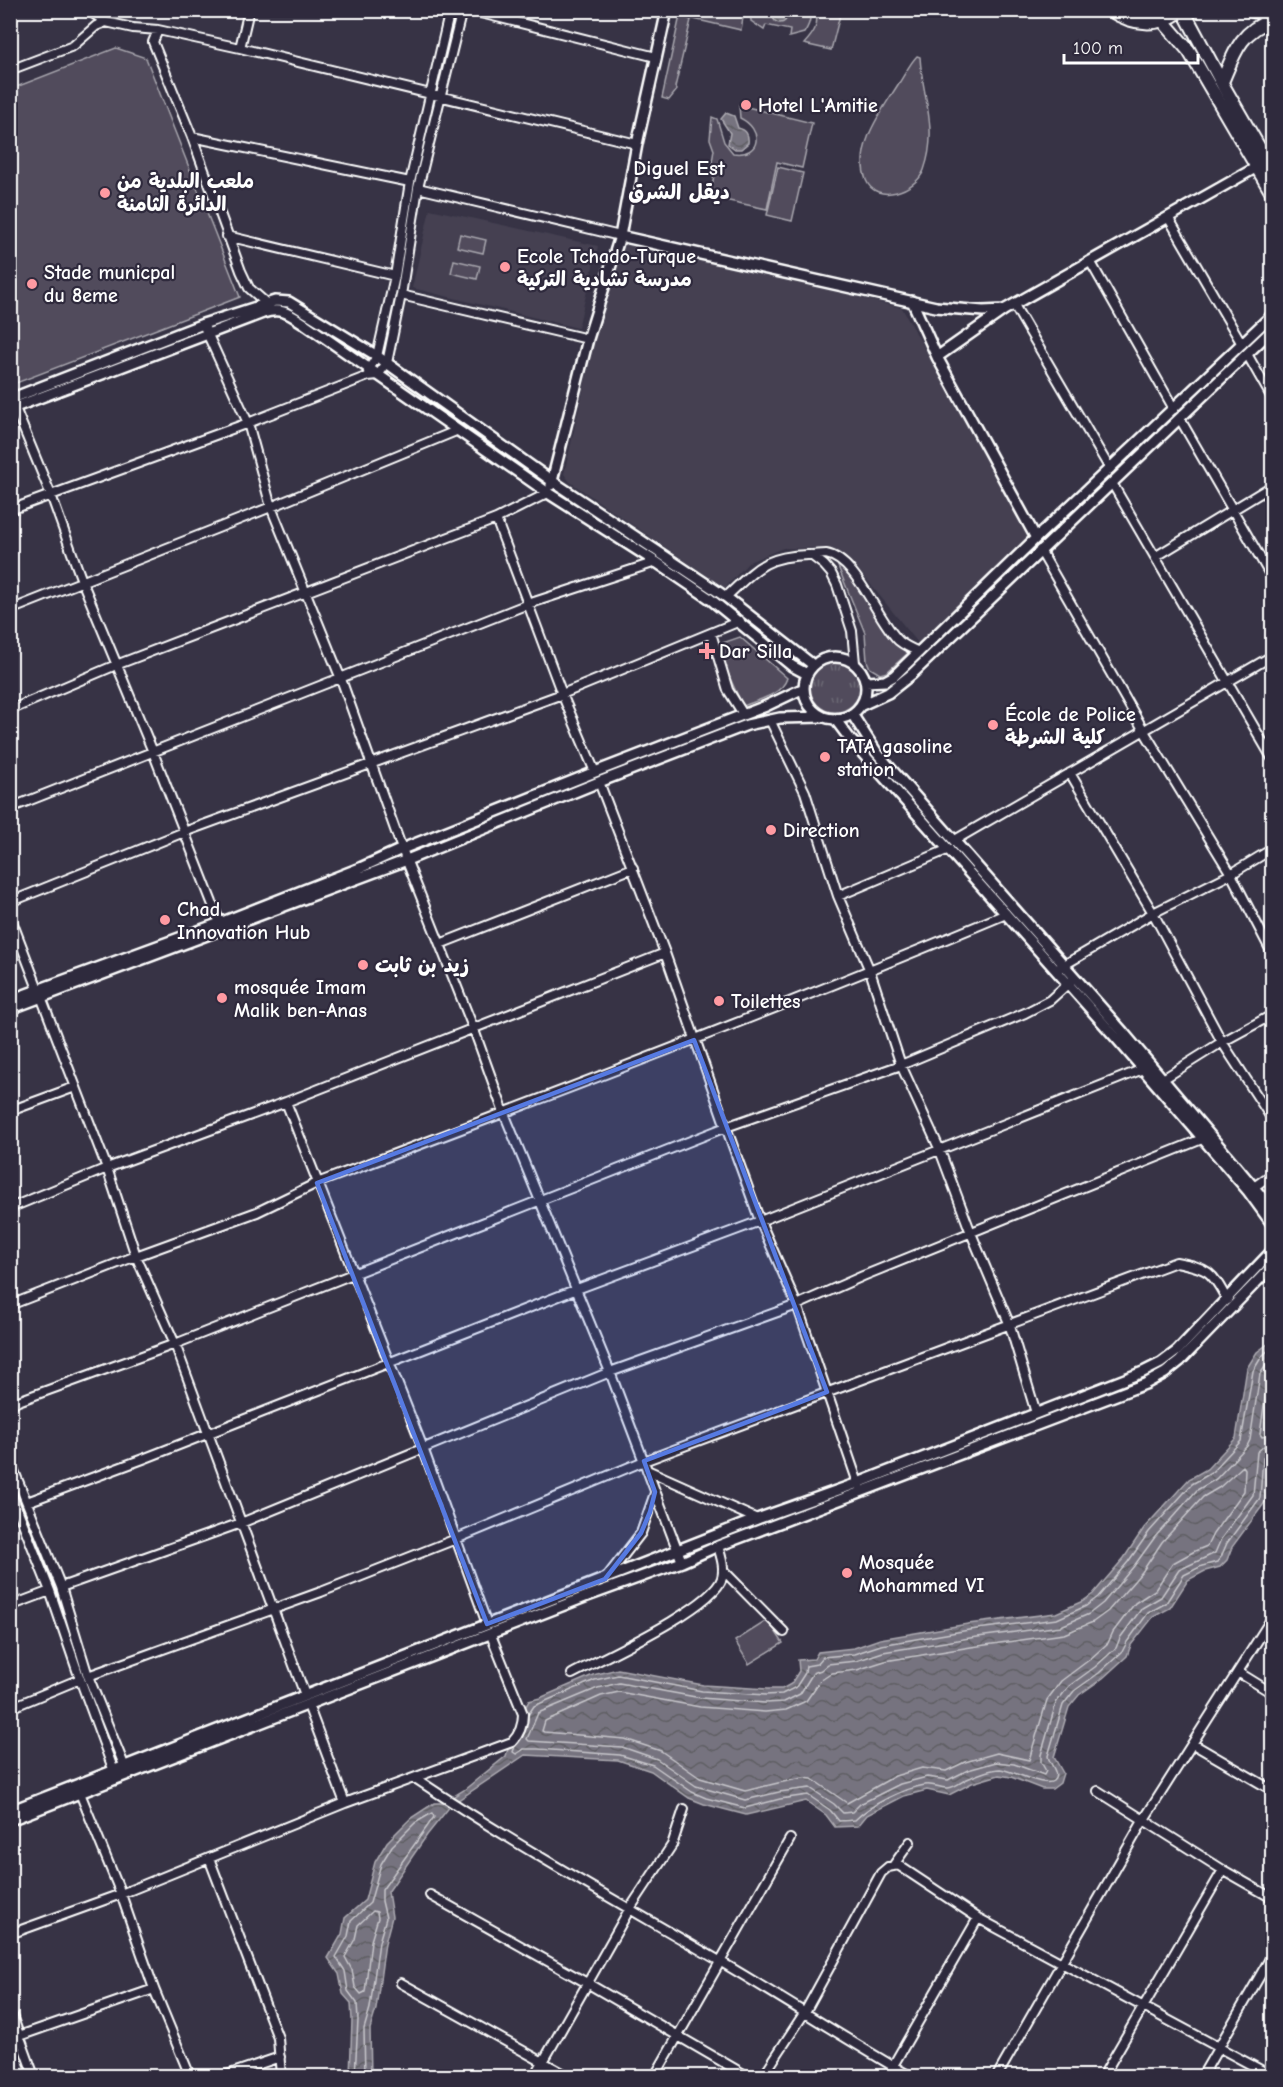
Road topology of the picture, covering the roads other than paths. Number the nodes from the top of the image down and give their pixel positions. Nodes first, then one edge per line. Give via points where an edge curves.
1 (249, 10) edge
2 (450, 10) edge
3 (462, 10) edge
4 (469, 10) edge
5 (667, 10) edge
6 (1110, 10) edge
7 (1182, 10) edge
8 (1250, 10) edge
9 (92, 11) edge
10 (1272, 18) edge
11 (1163, 21) junction
12 (106, 22) junction
13 (158, 30) junction
14 (240, 48) junction
15 (656, 57) junction
16 (10, 70) edge
17 (1222, 82) junction
18 (431, 94) junction
19 (442, 98) junction
20 (192, 137) junction
21 (637, 144) junction
22 (1257, 167) junction
23 (1272, 170) edge
24 (410, 182) junction
25 (418, 188) junction
26 (1272, 193) edge
27 (1168, 217) junction
28 (227, 236) junction
29 (620, 236) junction
30 (1090, 261) junction
31 (395, 276) junction
32 (401, 295) junction
33 (912, 301) junction
34 (266, 303) junction
35 (1014, 305) junction
36 (1004, 310) junction
37 (1272, 315) edge
38 (203, 324) junction
39 (1272, 330) edge
40 (208, 333) junction
41 (588, 339) junction
42 (1242, 344) junction
43 (1247, 354) junction
44 (376, 356) junction
45 (937, 357) junction
46 (387, 363) junction
47 (372, 373) junction
48 (1272, 398) edge
49 (12, 404) edge
50 (1174, 409) junction
51 (1180, 419) junction
52 (248, 423) junction
53 (456, 431) junction
54 (1110, 469) junction
55 (552, 481) junction
56 (1112, 483) junction
57 (1272, 486) edge
58 (548, 493) junction
59 (51, 495) junction
60 (271, 507) junction
61 (1232, 509) junction
62 (10, 510) edge
63 (496, 519) junction
64 (1036, 538) junction
65 (1040, 550) junction
66 (811, 555) junction
67 (1155, 557) junction
68 (657, 562) junction
69 (1272, 578) edge
70 (82, 581) junction
71 (306, 593) junction
72 (726, 597) junction
73 (528, 604) junction
74 (10, 610) edge
75 (740, 621) junction
76 (711, 633) junction
77 (919, 652) junction
78 (1272, 656) edge
79 (855, 663) junction
80 (116, 665) junction
81 (813, 665) junction
82 (807, 674) junction
83 (341, 679) junction
84 (866, 682) junction
85 (1228, 683) junction
86 (804, 687) junction
87 (562, 694) junction
88 (862, 705) junction
89 (10, 710) edge
90 (743, 714) junction
91 (852, 714) junction
92 (824, 717) junction
93 (835, 719) junction
94 (770, 720) junction
95 (1144, 731) junction
96 (153, 752) junction
97 (1272, 758) edge
98 (372, 763) junction
99 (595, 772) junction
100 (1070, 773) junction
101 (599, 782) junction
102 (10, 808) edge
103 (184, 832) junction
104 (955, 840) junction
105 (402, 849) junction
106 (949, 849) junction
107 (1272, 849) edge
108 (407, 860) junction
109 (633, 868) junction
110 (1231, 874) junction
111 (838, 896) junction
112 (10, 902) edge
113 (1153, 913) junction
114 (1006, 914) junction
115 (10, 916) edge
116 (220, 922) junction
117 (440, 944) junction
118 (665, 953) junction
119 (1272, 953) edge
120 (1060, 967) junction
121 (870, 971) junction
122 (1071, 980) junction
123 (40, 993) junction
124 (10, 1000) edge
125 (10, 1009) edge
126 (1272, 1015) edge
127 (474, 1030) junction
128 (694, 1040) junction
129 (1222, 1042) junction
130 (900, 1065) junction
131 (1143, 1069) junction
132 (1163, 1079) junction
133 (75, 1087) junction
134 (286, 1102) junction
135 (10, 1111) edge
136 (504, 1113) junction
137 (1272, 1119) edge
138 (726, 1127) junction
139 (1202, 1139) junction
140 (939, 1148) junction
141 (107, 1168) junction
142 (1272, 1174) edge
143 (317, 1183) junction
144 (1254, 1187) junction
145 (541, 1201) junction
146 (10, 1208) edge
147 (1272, 1209) edge
148 (760, 1221) junction
149 (1272, 1224) edge
150 (971, 1233) junction
151 (1272, 1251) edge
152 (136, 1256) junction
153 (1272, 1266) edge
154 (355, 1273) junction
155 (577, 1289) junction
156 (1227, 1300) junction
157 (10, 1305) edge
158 (797, 1305) junction
159 (1009, 1323) junction
160 (175, 1344) junction
161 (389, 1364) junction
162 (610, 1372) junction
163 (827, 1392) junction
164 (10, 1404) edge
165 (1036, 1413) junction
166 (207, 1434) junction
167 (423, 1448) junction
168 (10, 1461) edge
169 (644, 1461) junction
170 (647, 1470) junction
171 (859, 1488) junction
172 (10, 1491) edge
173 (655, 1492) junction
174 (27, 1502) junction
175 (13, 1508) edge
176 (757, 1519) junction
177 (241, 1522) junction
178 (456, 1539) junction
179 (718, 1546) junction
180 (677, 1550) junction
181 (682, 1562) junction
182 (723, 1570) junction
183 (605, 1579) junction
184 (61, 1587) junction
185 (50, 1591) junction
186 (10, 1606) edge
187 (274, 1609) junction
188 (512, 1614) junction
189 (1272, 1618) edge
190 (487, 1624) junction
191 (517, 1624) junction
192 (784, 1632) dead end
193 (491, 1635) junction
194 (1238, 1672) junction
195 (572, 1674) dead end
196 (88, 1676) junction
197 (80, 1679) junction
198 (1272, 1693) edge
199 (305, 1695) junction
200 (308, 1705) junction
201 (10, 1708) edge
202 (1193, 1744) junction
203 (126, 1770) junction
204 (116, 1774) junction
205 (415, 1778) junction
206 (1272, 1790) edge
207 (1098, 1791) dead end
208 (80, 1793) junction
209 (345, 1803) junction
210 (684, 1809) dead end
211 (10, 1811) edge
212 (10, 1820) edge
213 (1143, 1821) junction
214 (790, 1839) dead end
215 (910, 1842) dead end
216 (209, 1857) junction
217 (894, 1866) junction
218 (1223, 1870) junction
219 (121, 1894) junction
220 (430, 1895) dead end
221 (1272, 1898) edge
222 (629, 1910) junction
223 (978, 1918) junction
224 (10, 1934) edge
225 (1272, 1954) edge
226 (722, 1962) junction
227 (1062, 1963) junction
228 (401, 1983) dead end
229 (587, 1983) junction
230 (154, 1989) junction
231 (1143, 2007) junction
232 (10, 2010) edge
233 (806, 2012) junction
234 (19, 2036) junction
235 (679, 2036) junction
236 (1219, 2048) junction
237 (280, 2057) junction
238 (543, 2062) junction
239 (892, 2066) junction
240 (34, 2076) edge
241 (190, 2076) edge
242 (224, 2076) edge
243 (281, 2076) edge
244 (535, 2076) edge
245 (568, 2076) edge
246 (655, 2076) edge
247 (747, 2076) edge
248 (762, 2076) edge
249 (887, 2076) edge
250 (910, 2076) edge
251 (998, 2076) edge
252 (1103, 2076) edge
253 (1202, 2076) edge
254 (1272, 2076) edge

1 - 14 street
2 - 18 street
3 - 19 street
4 - 15 street
5 - 15 street
6 - 11 main road via 1135,22
7 - 11 main road
7 - 17 main road
8 - 10 main road
9 - 12 street
10 - 17 main road via 1244,37
11 - 22 main road via 1189,51
12 - 13 street
12 - 16 street via 74,46
13 - 14 street
13 - 20 street via 153,42
14 - 18 street
15 - 21 street
17 - 23 main road
18 - 19 street
18 - 24 street
19 - 21 street
19 - 25 street
20 - 24 street
20 - 28 street
21 - 29 street
22 - 26 main road
22 - 27 street
24 - 31 street
25 - 29 street
25 - 32 street
27 - 30 street
27 - 42 street
28 - 31 street
28 - 34 street via 249,288
29 - 33 street
29 - 41 street
30 - 35 street
30 - 50 street
31 - 44 street
32 - 41 street
32 - 46 street
33 - 36 street via 960,309
33 - 45 street
34 - 38 street
34 - 44 street via 289,302
35 - 36 street
35 - 54 street
36 - 45 street
37 - 42 street
38 - 40 street
38 - 49 street
39 - 43 street
40 - 47 street via 275,309 299,320
40 - 49 street
40 - 52 street
41 - 55 street
42 - 50 street
43 - 48 street
43 - 51 street
44 - 46 street
44 - 47 street
45 - 64 street
46 - 47 street
46 - 55 street
47 - 52 street
47 - 53 street
49 - 59 street
50 - 54 street
51 - 56 street
51 - 61 street
52 - 59 street
52 - 60 street
53 - 58 street
53 - 60 street
54 - 64 street
55 - 58 street
55 - 72 street
56 - 65 street
56 - 67 street
57 - 61 street
58 - 63 street
58 - 68 street
59 - 62 street
59 - 70 street
60 - 70 street
60 - 71 street
61 - 67 street
61 - 69 street
63 - 71 street
63 - 73 street
64 - 77 street
65 - 88 street via 901,684
65 - 95 street
66 - 72 street via 768,562
66 - 77 street via 827,554 845,566 900,642
66 - 79 street via 831,573 837,585 852,631
67 - 85 street
68 - 73 street
68 - 75 street
70 - 74 street
70 - 80 street
71 - 80 street
71 - 83 street
72 - 81 street
73 - 83 street
73 - 87 street
75 - 76 street
75 - 82 street via 792,666
76 - 87 street
76 - 90 street via 728,690
77 - 84 street via 894,676 885,681
78 - 85 street
79 - 81 street via 838,656
79 - 84 street
80 - 89 street
80 - 96 street
81 - 82 street
82 - 86 street
83 - 96 street
83 - 98 street
84 - 88 street
85 - 95 street
85 - 97 street
86 - 90 street
86 - 92 street via 809,705
87 - 98 street
87 - 99 street
88 - 91 street
90 - 99 street
91 - 93 street
91 - 104 street via 877,753
92 - 93 street
92 - 94 street
93 - 106 street
94 - 101 street via 747,725
94 - 111 street via 805,792
95 - 100 street
95 - 110 street
96 - 102 street
96 - 103 street
98 - 103 street
98 - 105 street
99 - 105 street
100 - 104 street
100 - 113 street
101 - 108 street
101 - 109 street
103 - 112 street
103 - 116 street
104 - 120 street
105 - 108 street
105 - 116 street
106 - 111 street
106 - 114 street
107 - 110 street
108 - 117 street
108 - 123 street
109 - 117 street
109 - 118 street
110 - 113 street
110 - 119 street
111 - 121 street
113 - 120 street
113 - 129 street
114 - 120 street
114 - 121 street
115 - 123 street
116 - 123 street
117 - 127 street
118 - 127 street
118 - 128 street
120 - 122 street
121 - 128 street
121 - 130 street
122 - 130 street via 1050,1000 1024,1013
122 - 131 street
122 - 132 street
123 - 124 street
123 - 125 street
123 - 133 street
126 - 129 street
127 - 134 street
127 - 136 street
128 - 136 street
128 - 138 street
129 - 132 street
129 - 137 street
130 - 138 street
130 - 140 street
131 - 139 street
131 - 140 street
132 - 144 street
133 - 135 street
133 - 141 street
134 - 141 street
134 - 143 street
136 - 143 street
136 - 145 street
138 - 145 street
138 - 148 street
139 - 149 street
139 - 150 street
140 - 148 street
140 - 150 street
141 - 146 street
141 - 152 street
142 - 144 street
143 - 152 street via 257,1212
143 - 154 street
144 - 147 street
145 - 154 street
145 - 155 street
148 - 155 street
148 - 158 street
150 - 158 street
150 - 159 street
151 - 156 street
152 - 157 street
152 - 160 street
153 - 171 street via 1180,1361 1145,1384
154 - 160 street
154 - 161 street
155 - 161 street
155 - 162 street
156 - 159 street via 1207,1270 1176,1262
156 - 165 street via 1161,1363
158 - 162 street
158 - 163 street
159 - 163 street
159 - 165 street
160 - 164 street
160 - 166 street
161 - 166 street
161 - 167 street
162 - 167 street
162 - 169 street
163 - 169 street
163 - 171 street
165 - 171 street
166 - 174 street
166 - 177 street
167 - 177 street
167 - 178 street
168 - 174 street
169 - 170 street
169 - 178 street
170 - 173 street
170 - 176 street
171 - 176 street
171 - 179 street
172 - 175 street
173 - 180 street
173 - 183 street via 641,1533
174 - 184 street
175 - 185 street
176 - 180 street
177 - 184 street
177 - 187 street
178 - 187 street
178 - 190 street
179 - 181 street
179 - 182 street
180 - 181 street
180 - 183 street
181 - 191 street
182 - 192 street
182 - 195 street via 718,1585 700,1604 650,1635
183 - 188 street
184 - 196 street
185 - 186 street
185 - 197 street
187 - 196 street
187 - 199 street
188 - 190 street
188 - 191 street
189 - 194 street
190 - 199 street
191 - 193 street
193 - 200 street
193 - 205 street via 523,1714 517,1737
194 - 198 street
194 - 202 street
196 - 203 street
197 - 201 street
197 - 204 street
199 - 203 street
200 - 203 street
200 - 209 street
202 - 206 street
202 - 213 street
203 - 204 street
204 - 208 street
204 - 211 street
205 - 209 street
205 - 222 street
207 - 213 street
208 - 212 street
208 - 219 street
209 - 216 street
210 - 222 street via 672,1845
213 - 218 street
213 - 227 street
214 - 226 street
215 - 217 street
216 - 219 street
216 - 237 street via 278,2038
217 - 223 street
217 - 233 street via 881,1873
218 - 221 street
218 - 231 street
219 - 224 street
219 - 230 street
220 - 229 street
222 - 226 street
222 - 229 street
223 - 227 street
223 - 239 street
225 - 236 street
226 - 233 street
226 - 235 street
227 - 231 street
227 - 251 street
228 - 238 street
229 - 235 street
229 - 238 street
230 - 234 street
230 - 241 street
231 - 236 street
231 - 252 street
232 - 234 street
233 - 239 street
233 - 248 street
234 - 240 street
235 - 246 street
235 - 247 street
236 - 253 street
236 - 254 street
237 - 242 street
237 - 243 street
238 - 244 street
238 - 245 street
239 - 249 street
239 - 250 street

